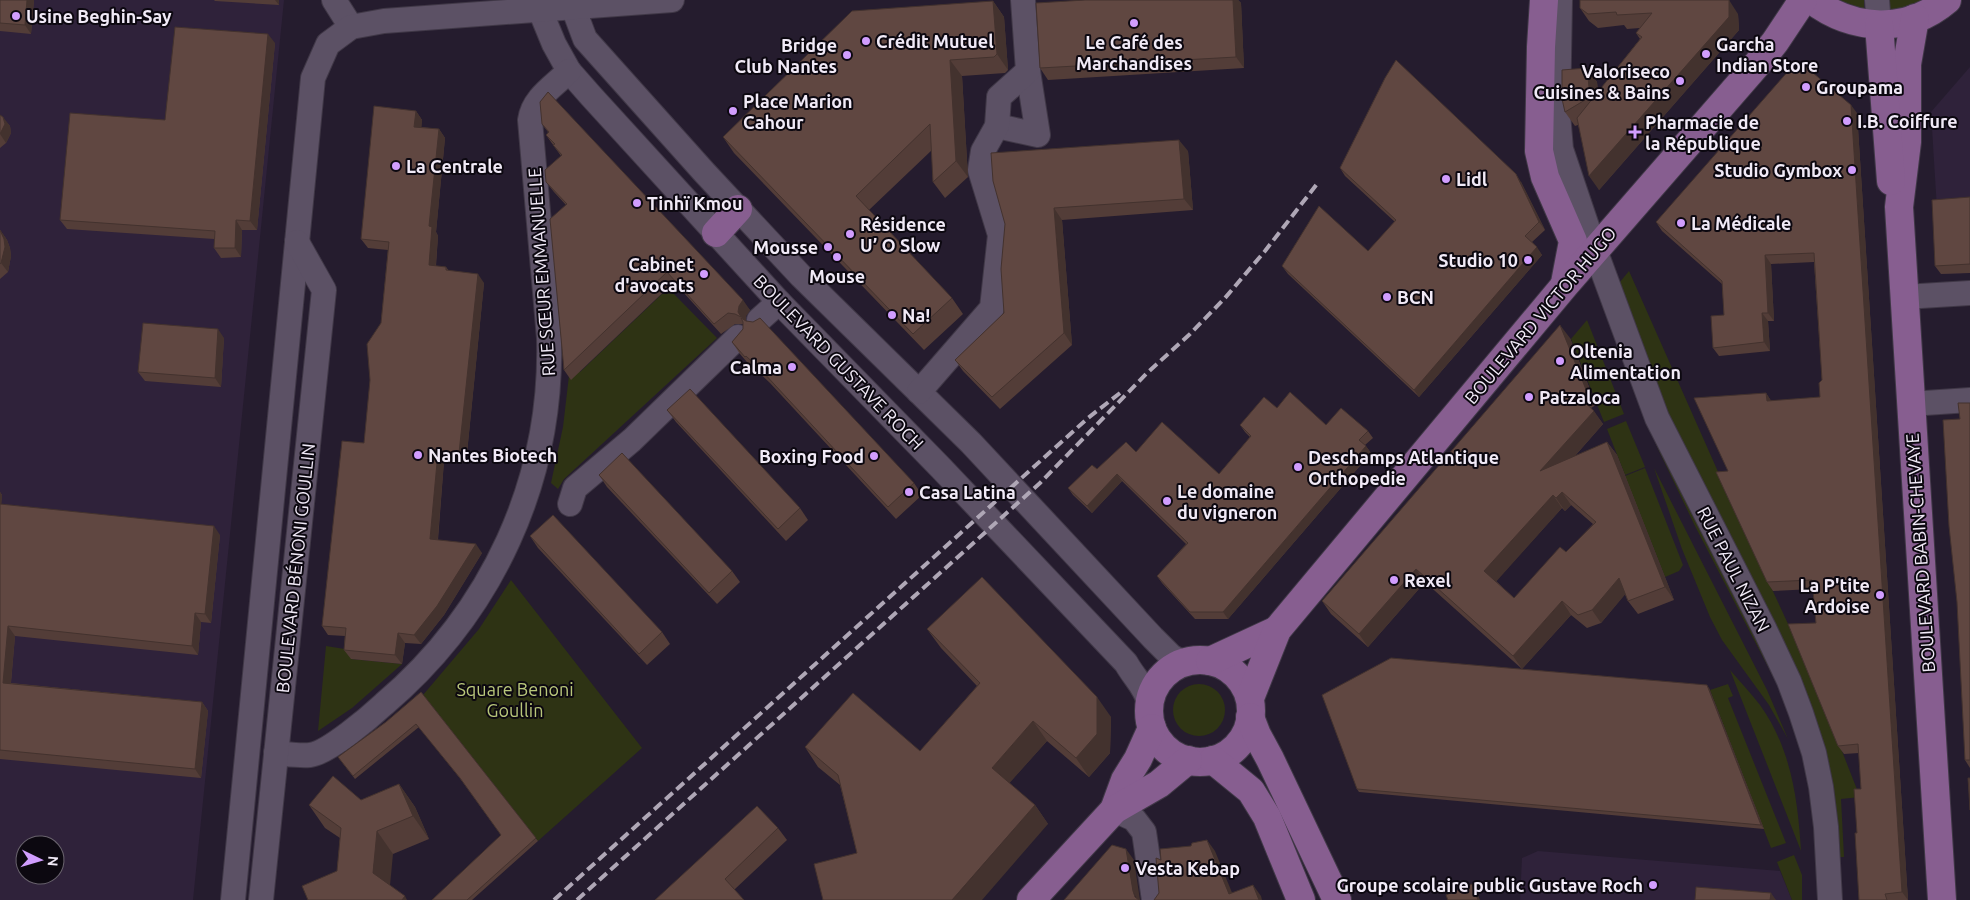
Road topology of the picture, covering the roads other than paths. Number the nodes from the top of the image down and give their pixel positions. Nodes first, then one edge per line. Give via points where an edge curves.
1 (334, 0) edge
2 (672, 0) edge
3 (1023, 0) edge
4 (1544, 0) edge
5 (1560, 0) edge
6 (1803, 0) edge
7 (1812, 0) edge
8 (1947, 0) edge
9 (573, 7) junction
10 (540, 10) junction
11 (1878, 12) edge
12 (1916, 18) junction
13 (351, 27) junction
14 (569, 71) junction
15 (1028, 71) junction
16 (998, 126) junction
17 (1899, 207) junction
18 (738, 209) junction
19 (716, 233) junction
20 (297, 242) junction
21 (1595, 250) junction
22 (1565, 285) junction
23 (1970, 293) edge
24 (1904, 297) junction
25 (779, 302) junction
26 (759, 320) edge
27 (738, 338) edge
28 (919, 392) junction
29 (1970, 400) edge
30 (1910, 404) junction
31 (570, 504) dead end
32 (1277, 630) junction
33 (1210, 661) junction
34 (1183, 662) junction
35 (1250, 708) junction
36 (1151, 716) junction
37 (276, 753) junction
38 (1201, 760) junction
39 (1114, 810) junction
40 (233, 900) edge
41 (261, 900) edge
42 (1031, 900) edge
43 (1154, 900) edge
44 (1301, 900) edge
45 (1337, 900) edge
46 (1830, 900) edge
47 (1942, 900) edge

1 - 13 street
2 - 9 street, BOULEVARD BÉNONI GOULLIN
3 - 15 street
4 - 22 main road via 1539,151 1545,177 1573,241
5 - 21 street, RUE PAUL NIZAN via 1558,114 1561,149
6 - 21 main road, BOULEVARD VICTOR HUGO via 1754,68
7 - 11 main road via 1842,18 1863,23
8 - 12 main road
9 - 10 street, BOULEVARD BÉNONI GOULLIN
9 - 18 street, BOULEVARD GUSTAVE ROCH via 585,39
10 - 13 street, BOULEVARD BÉNONI GOULLIN via 384,21
10 - 14 street, BOULEVARD GUSTAVE ROCH
11 - 12 main road via 1899,24
11 - 17 main road, BOULEVARD BABIN-CHEVAYE via 1891,185
12 - 17 main road, BOULEVARD BABIN-CHEVAYE via 1907,64 1907,142
13 - 20 street, BOULEVARD BÉNONI GOULLIN via 328,44 313,78
14 - 19 street, BOULEVARD GUSTAVE ROCH
14 - 37 street, RUE SŒUR EMMANUELLE via 543,94 531,111 530,120 550,375 537,459 524,504 492,574 458,627 422,670 355,728 312,755
15 - 16 street via 999,97
15 - 16 street via 1038,135
16 - 28 street via 983,151 980,170 1000,235 992,308
17 - 24 main road, BOULEVARD BABIN-CHEVAYE
18 - 19 main road
18 - 28 street, BOULEVARD GUSTAVE ROCH
19 - 25 street, BOULEVARD GUSTAVE ROCH
20 - 37 street, BOULEVARD BÉNONI GOULLIN via 324,290
20 - 40 street, BOULEVARD BÉNONI GOULLIN
21 - 22 main road, BOULEVARD VICTOR HUGO
21 - 46 street, RUE PAUL NIZAN via 1660,425 1772,644 1802,713 1821,787
22 - 32 main road, BOULEVARD VICTOR HUGO
23 - 24 street
24 - 30 main road, BOULEVARD BABIN-CHEVAYE
25 - 26 street
25 - 36 street, BOULEVARD GUSTAVE ROCH via 1126,663 1146,690
27 - 31 street via 632,440 575,488
28 - 34 street, BOULEVARD GUSTAVE ROCH via 972,443 1153,638
29 - 30 street
30 - 47 main road, BOULEVARD BABIN-CHEVAYE
32 - 33 main road, BOULEVARD VICTOR HUGO
32 - 35 main road, BOULEVARD VICTOR HUGO
33 - 34 main road
33 - 35 main road via 1236,674 1246,689
34 - 36 main road via 1164,674 1152,693
35 - 38 main road via 1248,729 1234,748 1225,755
35 - 45 main road via 1257,735
36 - 38 main road via 1163,745 1178,757
36 - 39 main road via 1138,759 1125,780
37 - 41 street, BOULEVARD BÉNONI GOULLIN
38 - 39 main road
38 - 44 main road via 1251,791 1268,817
39 - 42 main road
39 - 43 street via 1134,819 1144,832

